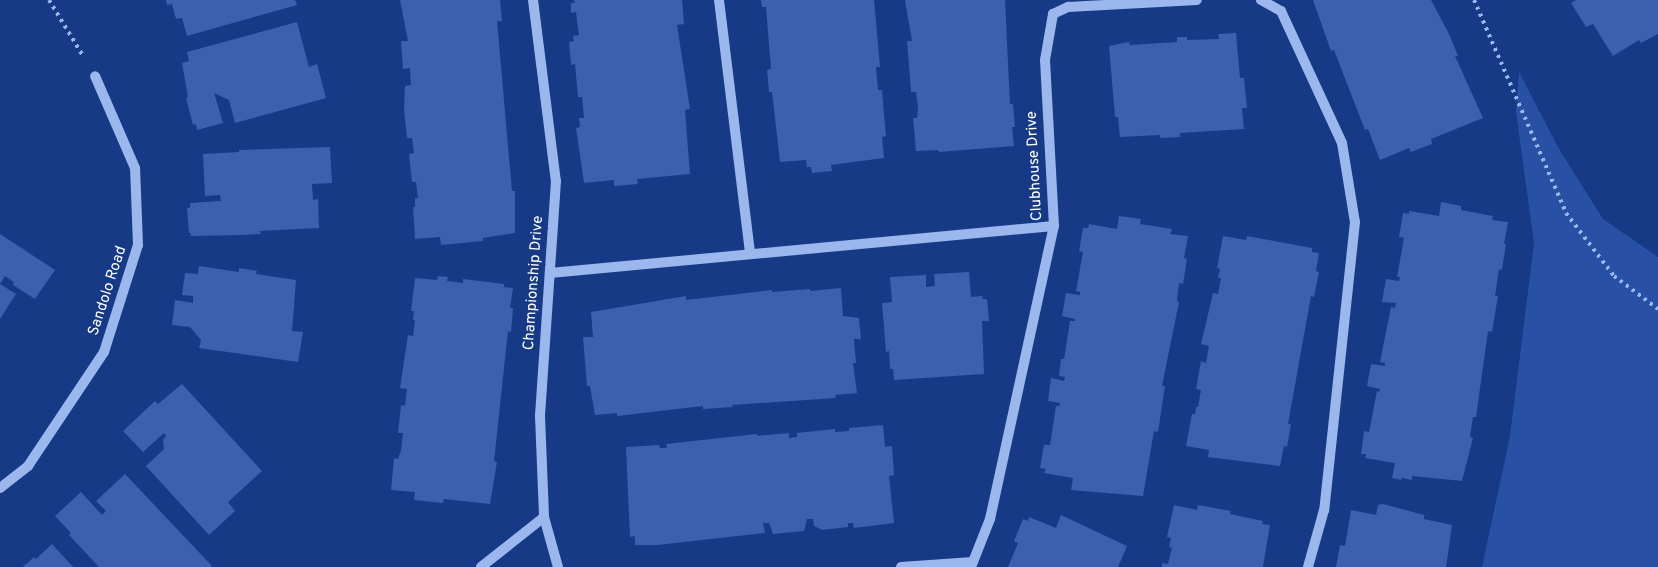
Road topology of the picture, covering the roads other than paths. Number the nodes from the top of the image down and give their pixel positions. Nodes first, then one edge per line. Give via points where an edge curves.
1 (533, 0) edge
2 (719, 0) edge
3 (1197, 0) edge
4 (1261, 0) edge
5 (95, 76) road end
6 (1054, 226) junction
7 (750, 254) junction
8 (550, 273) junction
9 (0, 488) edge
10 (544, 517) junction
11 (972, 564) edge
12 (481, 567) edge
13 (558, 567) edge
14 (901, 567) edge
15 (1308, 567) edge

1 - 8 street, Championship Drive via 556,181
2 - 7 street
3 - 6 street, Clubhouse Drive via 1068,8 1053,14 1045,60
4 - 15 street via 1281,11 1342,143 1355,222 1324,510
5 - 9 street, Sandolo Road via 135,168 138,245 104,352 28,466
6 - 7 street
6 - 11 street, Clubhouse Drive via 990,519
7 - 8 street
8 - 10 street, Championship Drive via 540,416
10 - 12 street
10 - 13 street, Championship Drive
11 - 14 street, Clubhouse Drive

